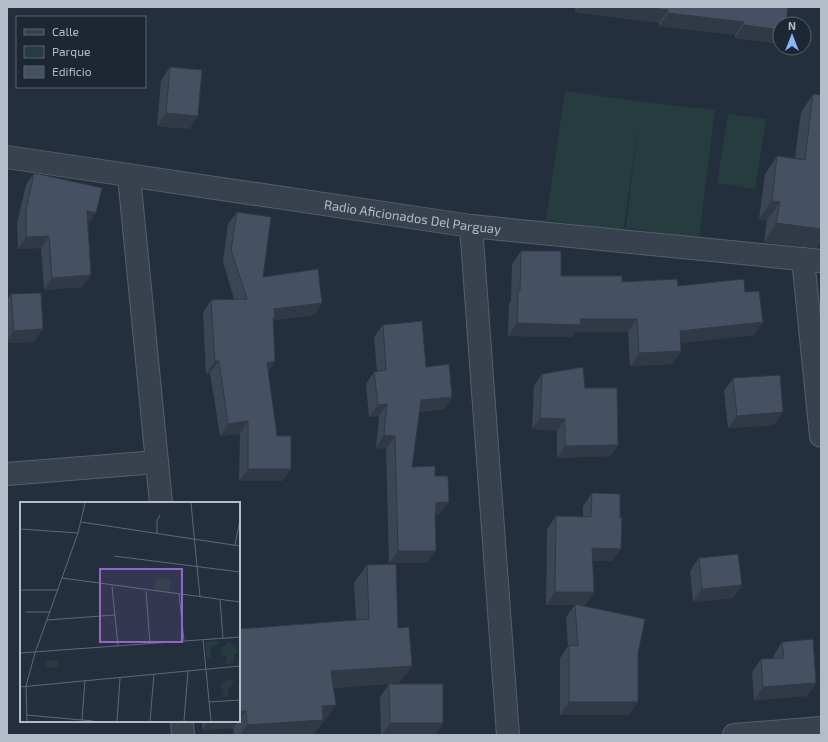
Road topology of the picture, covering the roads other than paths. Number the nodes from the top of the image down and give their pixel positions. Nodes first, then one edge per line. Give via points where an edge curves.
1 (7, 157) edge
2 (129, 176) junction
3 (471, 226) junction
4 (812, 260) edge
5 (821, 436) edge
6 (157, 462) junction
7 (7, 474) edge
8 (161, 502) edge
9 (182, 722) edge
10 (821, 728) edge
11 (183, 735) edge
12 (508, 735) edge
13 (734, 735) edge

1 - 2 street, Radio Aficionados Del Parguay
2 - 3 street, Radio Aficionados Del Parguay
2 - 6 street
3 - 4 street, Radio Aficionados Del Parguay
3 - 12 street
4 - 5 street
6 - 7 street
6 - 8 street
9 - 11 street
10 - 13 street

